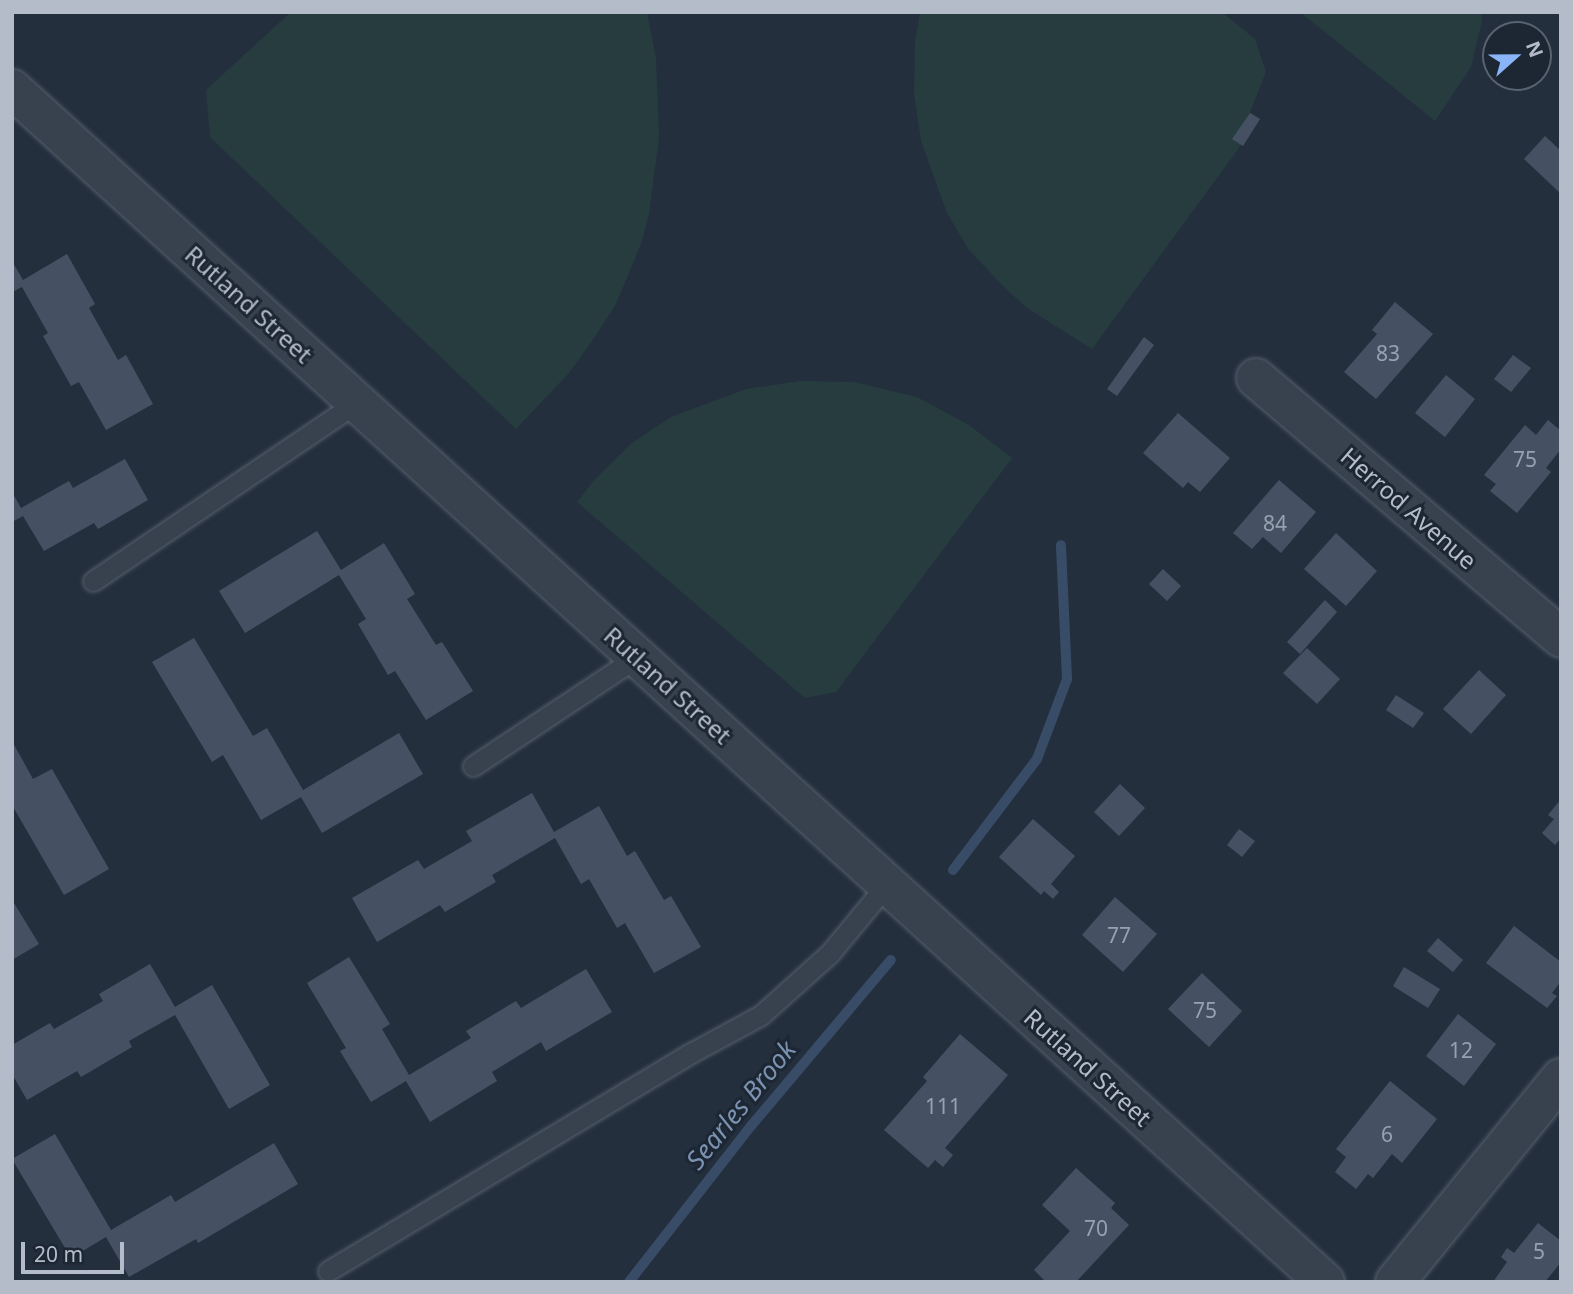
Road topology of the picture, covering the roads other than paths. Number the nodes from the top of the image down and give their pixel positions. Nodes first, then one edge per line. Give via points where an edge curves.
1 (12, 89) edge
2 (1256, 378) dead end
3 (357, 402) junction
4 (93, 581) dead end
5 (1561, 638) edge
6 (637, 657) junction
7 (473, 766) dead end
8 (887, 884) junction
9 (1561, 1078) edge
10 (328, 1272) dead end
11 (1325, 1282) edge
12 (1395, 1282) edge

1 - 3 street, Rutland Street
2 - 5 street, Herrod Avenue
3 - 4 lane
3 - 6 street, Rutland Street
6 - 7 lane
6 - 8 street, Rutland Street
8 - 10 lane via 830,953 761,1015
8 - 11 street, Rutland Street
9 - 12 street

